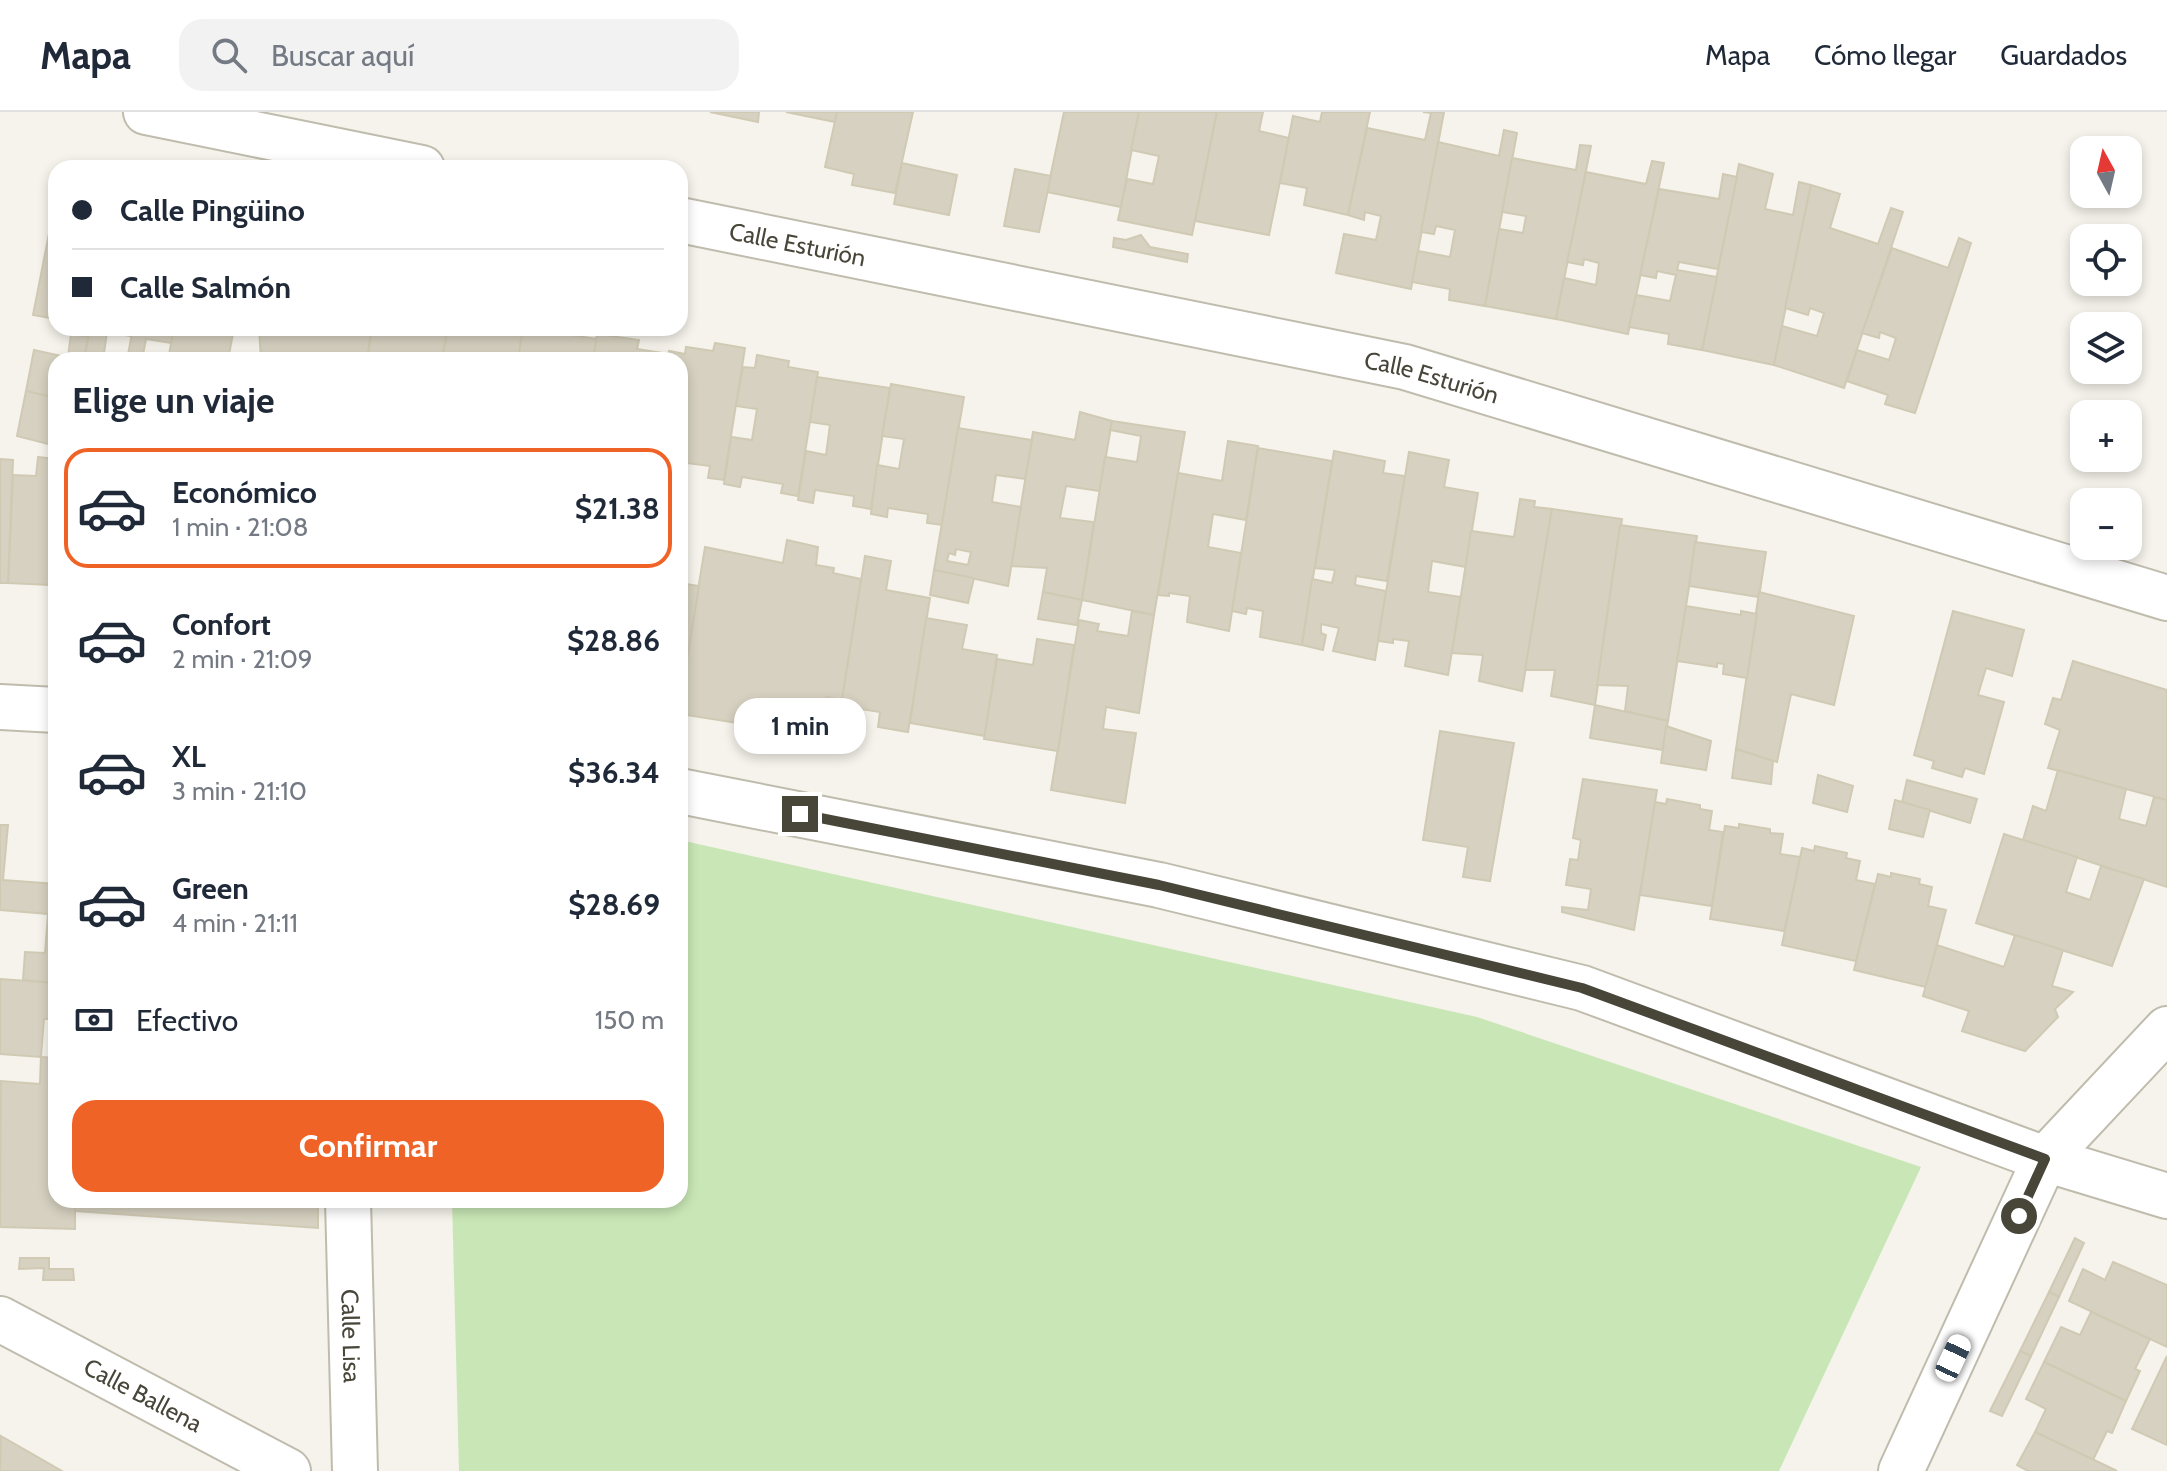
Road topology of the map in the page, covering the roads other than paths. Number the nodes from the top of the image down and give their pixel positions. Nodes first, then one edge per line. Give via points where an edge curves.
1 (146, 112) edge
2 (383, 160) edge
3 (688, 222) edge
4 (2167, 598) edge
5 (0, 707) edge
6 (48, 710) edge
7 (688, 793) edge
8 (2167, 1029) edge
9 (2045, 1159) junction
10 (2167, 1196) edge
11 (348, 1208) edge
12 (0, 1319) edge
13 (288, 1471) edge
14 (355, 1471) edge
15 (1901, 1471) edge

1 - 2 street
3 - 4 street, Calle Esturión via 1405,367
5 - 6 street
7 - 9 street via 1159,885 1582,988
8 - 9 street
9 - 10 street
9 - 15 street
11 - 14 street, Calle Lisa
12 - 13 street, Calle Ballena

